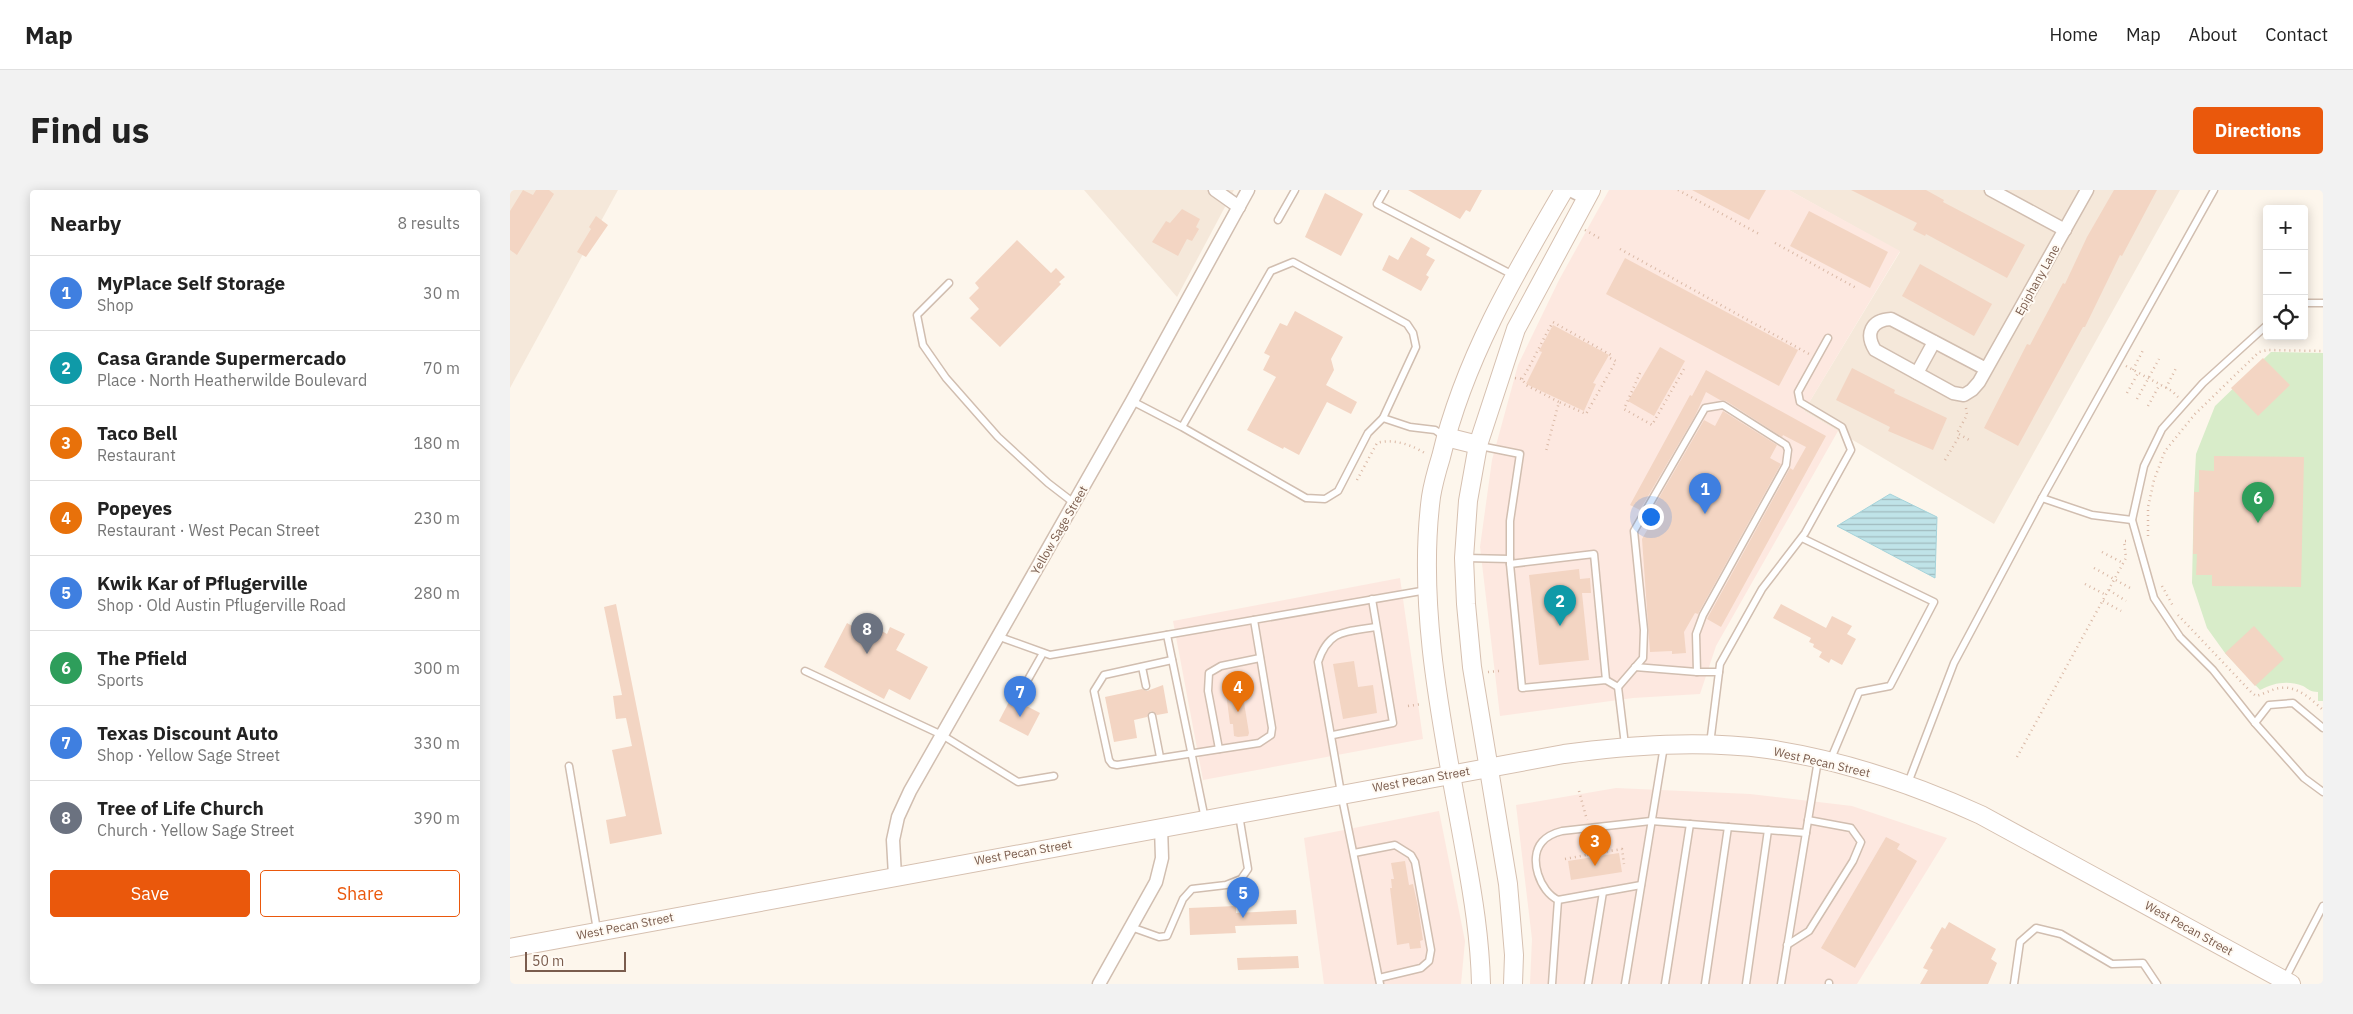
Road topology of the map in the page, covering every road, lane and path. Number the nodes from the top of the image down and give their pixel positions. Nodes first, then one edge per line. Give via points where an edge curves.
1 (1215, 190) edge
2 (1248, 190) edge
3 (1295, 190) edge
4 (1386, 190) edge
5 (1564, 190) edge
6 (1570, 190) edge
7 (1678, 190) edge
8 (1991, 190) edge
9 (2087, 190) edge
10 (2214, 190) edge
11 (1589, 194) edge
12 (1239, 207) junction
13 (1278, 220) dead end
14 (1584, 229) dead end
15 (2065, 230) junction
16 (1759, 234) dead end
17 (1601, 239) dead end
18 (1774, 243) dead end
19 (1620, 249) dead end
20 (1514, 275) junction
21 (949, 282) dead end
22 (1858, 290) dead end
23 (2308, 303) edge
24 (2323, 303) edge
25 (2263, 329) edge
26 (1828, 338) dead end
27 (1934, 342) junction
28 (2143, 350) dead end
29 (2323, 351) edge
30 (1817, 358) junction
31 (2159, 359) dead end
32 (2125, 365) dead end
33 (2176, 368) dead end
34 (1684, 369) dead end
35 (1986, 369) junction
36 (2133, 370) junction
37 (2138, 373) junction
38 (1640, 374) dead end
39 (1917, 374) junction
40 (1511, 377) dead end
41 (2149, 378) junction
42 (1522, 379) junction
43 (2160, 384) junction
44 (2166, 388) junction
45 (2127, 393) dead end
46 (2178, 397) dead end
47 (2137, 400) dead end
48 (1132, 402) junction
49 (1559, 402) junction
50 (2148, 406) dead end
51 (1966, 408) dead end
52 (2191, 410) dead end
53 (2195, 414) junction
54 (1383, 418) junction
55 (1182, 427) junction
56 (1960, 435) junction
57 (1446, 437) junction
58 (1971, 441) dead end
59 (1478, 445) junction
60 (1546, 451) dead end
61 (1430, 456) dead end
62 (1945, 460) dead end
63 (1357, 480) dead end
64 (2042, 498) junction
65 (1074, 503) junction
66 (2132, 520) junction
67 (1802, 538) junction
68 (2148, 538) dead end
69 (2127, 541) dead end
70 (2102, 552) dead end
71 (1464, 558) junction
72 (1510, 562) junction
73 (2124, 563) junction
74 (2094, 568) dead end
75 (2115, 579) junction
76 (2085, 584) dead end
77 (2162, 585) dead end
78 (2132, 589) dead end
79 (1428, 590) junction
80 (2109, 590) junction
81 (2106, 595) junction
82 (1372, 600) junction
83 (2103, 601) junction
84 (2126, 601) dead end
85 (2174, 607) dead end
86 (2121, 611) dead end
87 (2178, 614) dead end
88 (1254, 620) junction
89 (1376, 627) junction
90 (1167, 635) junction
91 (997, 636) junction
92 (1043, 653) junction
93 (1260, 658) junction
94 (1172, 660) junction
95 (1142, 667) junction
96 (1635, 667) junction
97 (804, 671) dead end
98 (1499, 671) dead end
99 (1486, 672) dead end
100 (1697, 672) junction
101 (1719, 672) junction
102 (1606, 680) junction
103 (1026, 683) dead end
104 (1146, 686) dead end
105 (1618, 687) junction
106 (1422, 704) dead end
107 (1408, 706) dead end
108 (2323, 710) edge
109 (1152, 716) dead end
110 (2255, 723) junction
111 (2323, 728) edge
112 (942, 735) junction
113 (1333, 736) junction
114 (1664, 745) junction
115 (1710, 745) junction
116 (1625, 746) junction
117 (1220, 749) junction
118 (1192, 753) junction
119 (1160, 757) junction
120 (2018, 757) dead end
121 (1824, 760) junction
122 (569, 766) dead end
123 (1488, 768) junction
124 (1452, 774) junction
125 (1054, 776) dead end
126 (1908, 784) junction
127 (1579, 790) dead end
128 (2323, 792) edge
129 (1341, 793) junction
130 (1239, 812) junction
131 (1206, 819) junction
132 (1808, 820) junction
133 (1652, 821) junction
134 (1587, 822) dead end
135 (1690, 824) junction
136 (1161, 827) junction
137 (1728, 827) junction
138 (1768, 830) junction
139 (1806, 833) junction
140 (1354, 853) junction
141 (1566, 859) dead end
142 (1624, 864) dead end
143 (895, 876) junction
144 (1641, 885) junction
145 (1603, 892) junction
146 (1558, 900) junction
147 (2323, 906) edge
148 (1131, 927) junction
149 (597, 931) junction
150 (1787, 945) junction
151 (510, 948) edge
152 (1379, 981) edge
153 (2285, 983) edge
154 (1099, 984) edge
155 (1481, 984) edge
156 (1513, 984) edge
157 (1552, 984) edge
158 (1588, 984) edge
159 (1625, 984) edge
160 (1665, 984) edge
161 (1705, 984) edge
162 (1746, 984) edge
163 (1781, 984) edge
164 (2014, 984) edge
165 (2157, 984) edge

1 - 12 street
2 - 12 street, Yellow Sage Street
3 - 13 lane
4 - 20 lane via 1377,204
5 - 20 main road
6 - 11 street
7 - 16 path
8 - 15 street
9 - 15 street, Epiphany Lane
10 - 64 lane
11 - 59 main road via 1516,329
12 - 48 street, Yellow Sage Street
14 - 17 path
15 - 35 street, Epiphany Lane
18 - 22 path
19 - 30 path
20 - 57 main road via 1464,382
21 - 65 lane via 917,314 923,345 946,378 998,437
23 - 24 lane
25 - 66 lane via 2203,383 2162,430 2144,466
26 - 30 lane
27 - 35 street
27 - 39 street
27 - 39 street via 1891,319 1881,319 1873,324 1870,342 1875,350
28 - 36 path
29 - 53 path via 2259,352
30 - 67 lane via 1798,392 1800,402 1842,427 1851,450
31 - 41 path
32 - 36 path
33 - 44 path
34 - 38 path via 1652,424 1624,409
35 - 39 street, Epiphany Lane via 1972,390 1964,395 1953,393
36 - 37 path
37 - 41 path
37 - 45 path
40 - 42 path
41 - 43 path
41 - 47 path
42 - 49 path via 1526,385
42 - 49 path via 1553,322 1616,361 1586,414
43 - 44 path
43 - 50 path
44 - 46 path
48 - 55 lane
48 - 65 street, Yellow Sage Street
49 - 60 path
51 - 56 path via 1967,415 1957,433
52 - 53 path
53 - 68 path via 2162,458 2148,507
54 - 55 lane via 1368,433 1338,491 1325,499 1306,498
54 - 55 lane via 1416,347 1413,333 1407,324 1293,262 1271,271
54 - 57 lane via 1410,427 1436,430
56 - 58 path
56 - 62 path
57 - 59 main road
57 - 79 main road via 1431,496
59 - 71 main road via 1468,501
59 - 72 lane via 1520,454 1510,521
61 - 63 path via 1418,448 1383,441 1374,446
64 - 66 lane via 2092,516
64 - 126 lane via 1954,663
65 - 91 street, Yellow Sage Street
66 - 110 lane via 2154,598 2180,637 2213,670
67 - 101 lane via 1762,589 1720,664
67 - 121 lane via 1934,602 1890,686 1859,692
69 - 73 path via 2124,541
70 - 73 path
71 - 72 lane
71 - 123 main road via 1472,667
72 - 102 lane via 1522,688
72 - 102 lane via 1594,554
73 - 75 path
74 - 75 path
75 - 78 path
75 - 80 path
76 - 81 path
77 - 85 path
79 - 82 lane
79 - 124 main road via 1435,669
80 - 81 path
80 - 84 path
81 - 83 path
82 - 88 lane
82 - 89 lane
83 - 86 path
83 - 120 path
87 - 108 path via 2256,696 2280,688 2294,689
88 - 90 lane
88 - 93 lane
89 - 113 lane via 1348,631 1326,642 1321,651 1318,670
89 - 113 lane via 1393,723
90 - 92 lane via 1050,655
90 - 94 lane
91 - 92 lane
91 - 112 street, Yellow Sage Street
92 - 103 lane
93 - 117 lane via 1221,666 1209,673 1208,691
93 - 117 lane via 1272,735 1259,743
94 - 95 lane
94 - 118 lane
95 - 104 lane
95 - 119 lane via 1104,675 1094,691 1112,764
96 - 100 lane
96 - 100 lane via 1643,658 1644,630 1634,531 1705,408 1723,405 1786,445 1788,450 1786,465 1702,615 1696,634
96 - 105 lane
97 - 112 lane
98 - 99 path
100 - 101 lane
101 - 115 lane
102 - 105 lane
105 - 116 lane
106 - 107 path
109 - 119 lane
110 - 111 lane via 2269,705 2293,702
110 - 128 lane via 2304,778
112 - 125 lane via 1018,782
112 - 143 street, Yellow Sage Street via 898,817 893,840
113 - 129 lane
114 - 115 main road, West Pecan Street
114 - 116 main road, West Pecan Street
114 - 133 lane
115 - 121 main road, West Pecan Street via 1767,749
116 - 123 main road, West Pecan Street
117 - 118 lane
118 - 119 lane
118 - 131 lane
121 - 126 main road, West Pecan Street
121 - 132 lane
122 - 149 lane
123 - 124 main road, West Pecan Street
123 - 156 main road via 1512,911
124 - 129 main road, West Pecan Street
124 - 155 main road via 1479,933
126 - 153 main road, West Pecan Street via 1981,815
127 - 134 path
129 - 130 main road, West Pecan Street
129 - 140 lane
130 - 131 main road, West Pecan Street
130 - 148 lane via 1248,869 1241,879 1226,885 1192,889 1183,898 1167,936 1158,937
131 - 136 main road, West Pecan Street
132 - 139 lane
132 - 150 lane via 1851,828 1861,842 1853,861 1810,930
133 - 135 lane
133 - 144 lane
133 - 146 lane via 1562,831 1540,843 1536,859 1539,876 1544,889
135 - 137 lane
135 - 160 lane
136 - 143 main road, West Pecan Street
136 - 148 street via 1162,858 1156,882
137 - 138 lane
137 - 161 lane
138 - 139 lane
138 - 162 lane
139 - 150 lane
140 - 152 lane
140 - 152 lane via 1395,845 1411,855 1415,862 1431,950 1429,961 1421,968
141 - 142 path via 1622,849
143 - 149 main road, West Pecan Street
144 - 145 lane
144 - 159 lane
145 - 146 lane
145 - 158 lane
146 - 157 lane
147 - 153 lane
148 - 154 street
149 - 151 main road, West Pecan Street
150 - 163 lane
164 - 165 lane via 2020,942 2036,928 2061,934 2112,964 2144,964

